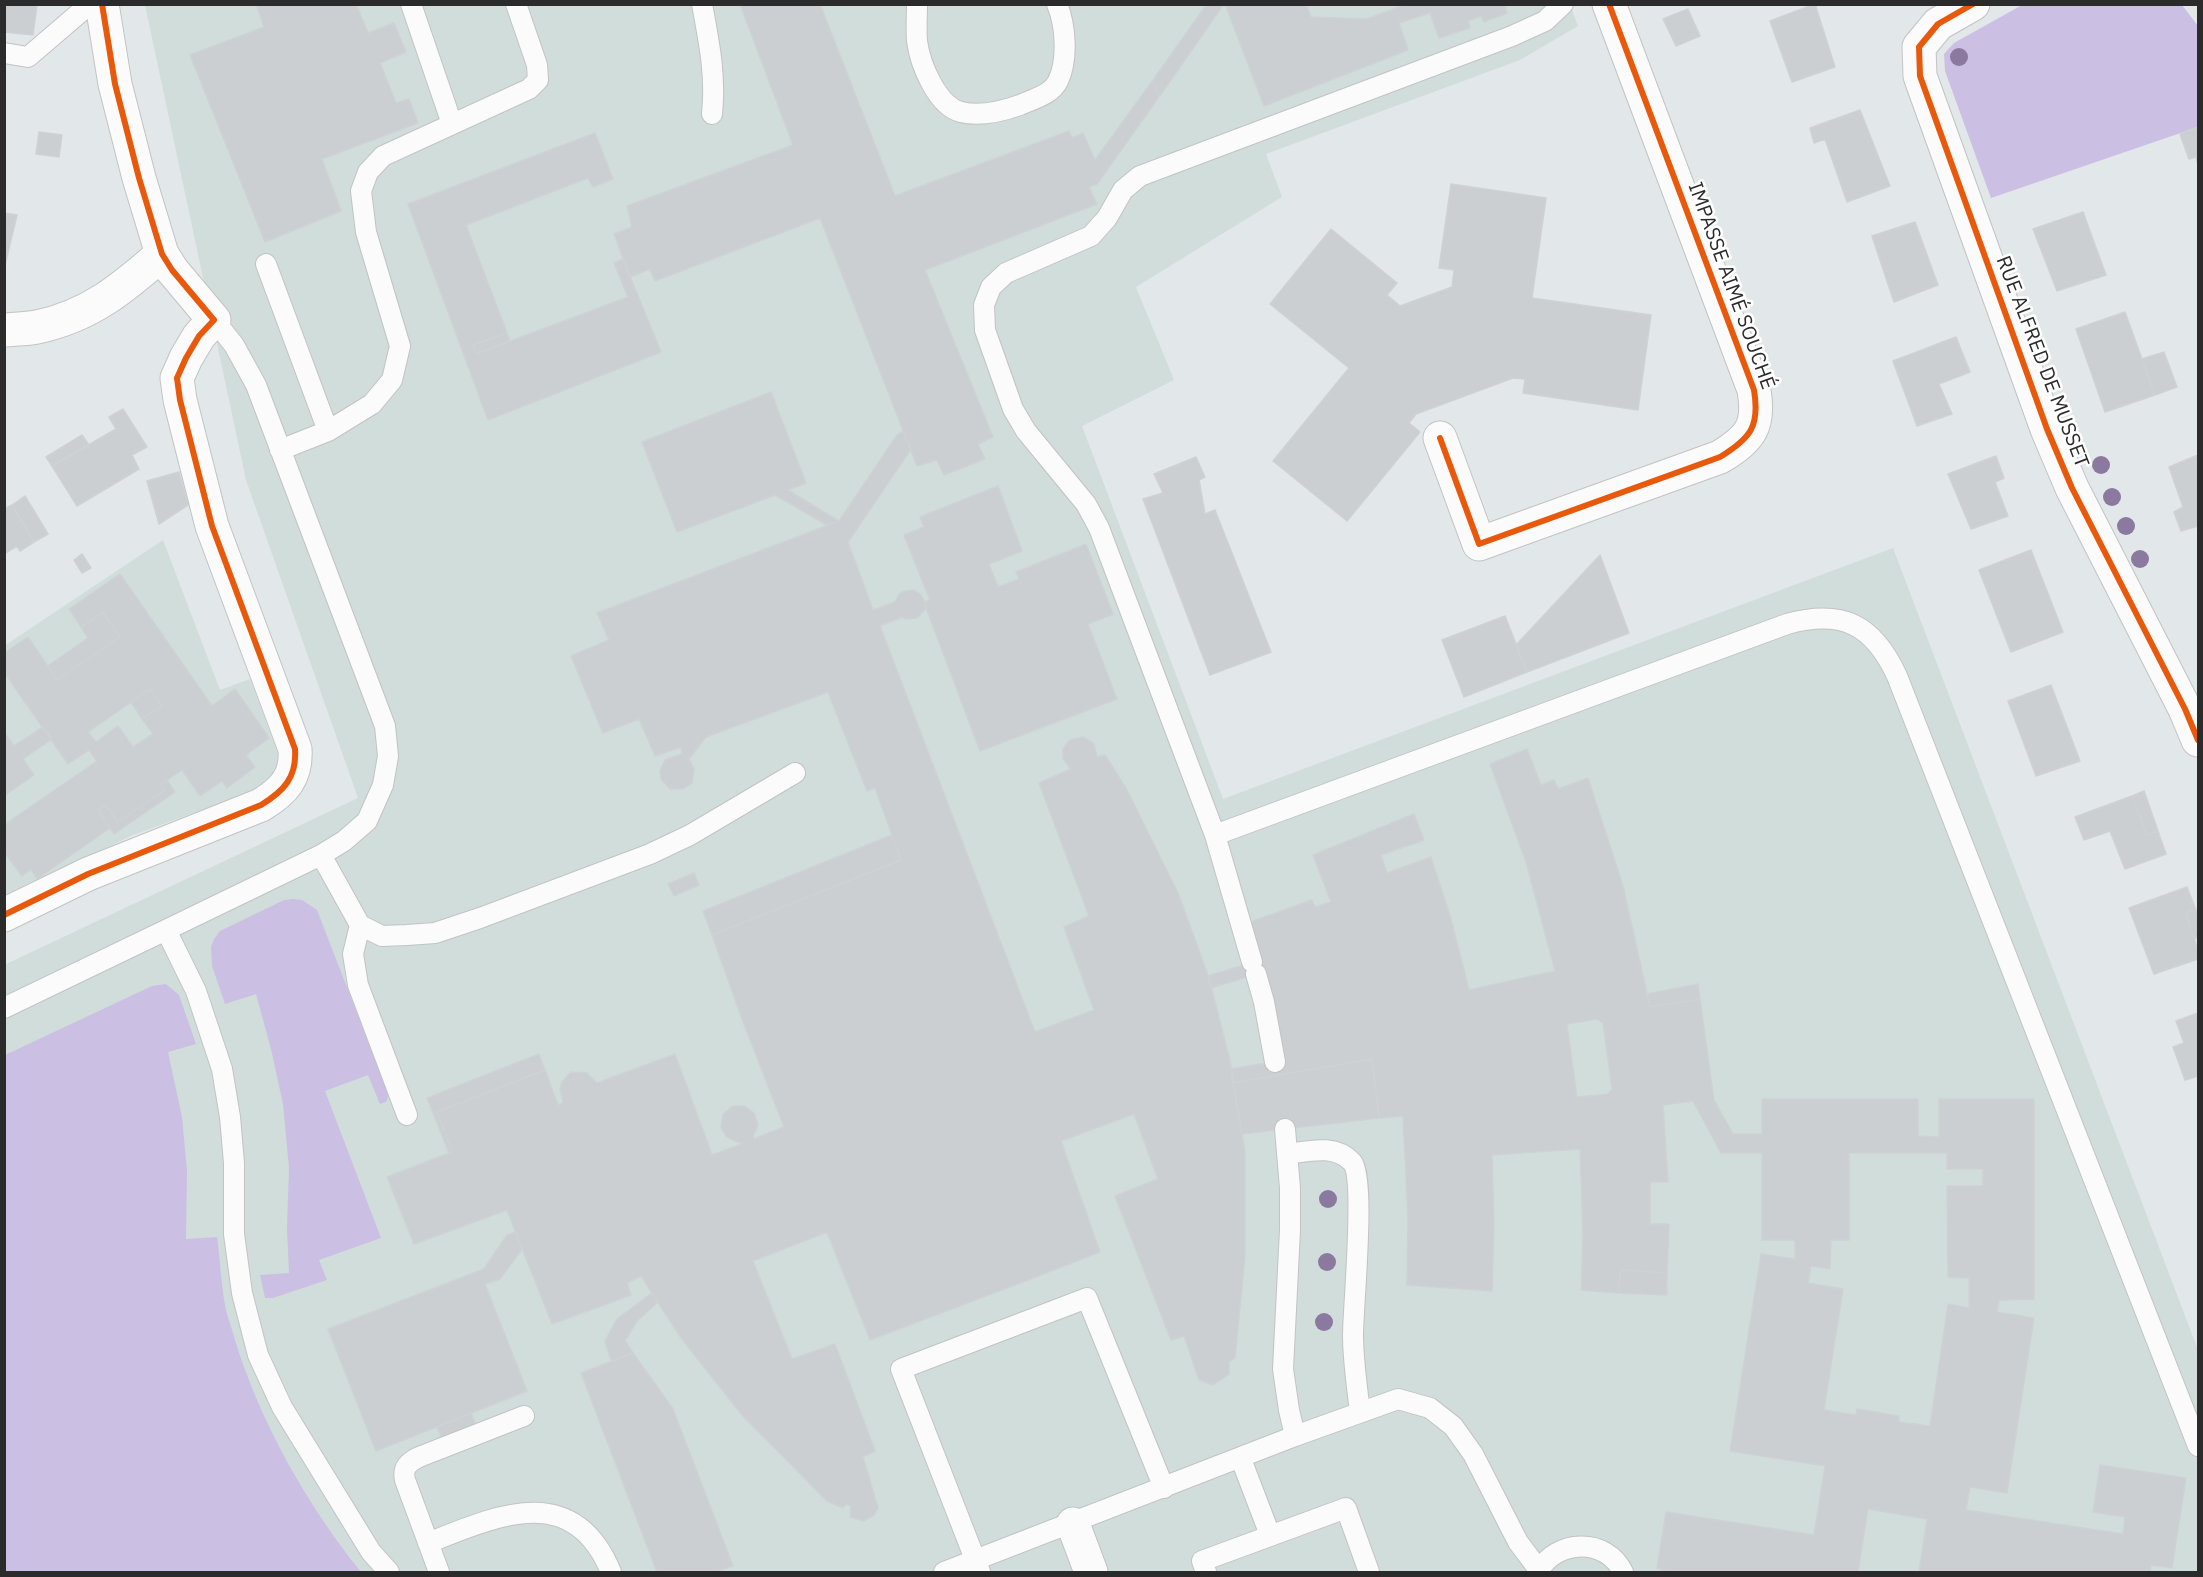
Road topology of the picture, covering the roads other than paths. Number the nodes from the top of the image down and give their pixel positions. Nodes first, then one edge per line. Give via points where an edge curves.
1 (90, 4) edge
2 (102, 4) edge
3 (411, 4) edge
4 (516, 4) edge
5 (702, 4) edge
6 (917, 4) edge
7 (1058, 4) edge
8 (1563, 4) edge
9 (1609, 4) edge
10 (1973, 4) edge
11 (4, 53) edge
12 (712, 114) dead end
13 (452, 124) junction
14 (162, 254) junction
15 (266, 264) dead end
16 (214, 320) junction
17 (4, 330) edge
18 (328, 431) junction
19 (1440, 438) dead end
20 (280, 450) junction
21 (2199, 740) edge
22 (795, 773) dead end
23 (1215, 836) junction
24 (321, 855) junction
25 (4, 915) edge
26 (360, 925) junction
27 (166, 930) junction
28 (4, 1008) edge
29 (1275, 1062) dead end
30 (407, 1114) dead end
31 (1285, 1129) dead end
32 (1287, 1154) junction
33 (1360, 1412) junction
34 (524, 1416) dead end
35 (1295, 1436) junction
36 (2199, 1446) edge
37 (1240, 1459) junction
38 (1164, 1488) junction
39 (1073, 1524) junction
40 (1270, 1535) junction
41 (428, 1543) junction
42 (978, 1567) edge
43 (1539, 1571) edge
44 (389, 1572) edge
45 (440, 1572) edge
46 (611, 1572) edge
47 (944, 1572) edge
48 (1091, 1572) edge
49 (1206, 1572) edge
50 (1369, 1572) edge
51 (1623, 1572) edge

1 - 11 lane via 28,57
2 - 14 street via 115,84
3 - 13 lane
4 - 13 lane via 537,65 538,80 529,89
5 - 12 lane via 713,65
6 - 7 lane via 917,41 932,86 960,112 984,114 1047,94 1058,82 1063,63 1063,19
8 - 23 lane via 1545,21 1512,36 1140,176 1123,190 1091,236 1006,273 991,287 984,305 985,330 1013,409 1026,431 1086,504 1099,528
9 - 19 street, IMPASSE AIMÉ SOUCHÉ via 1754,390 1758,411 1751,430 1738,446 1720,457 1479,544
10 - 21 street, RUE ALFRED DE MUSSET via 1938,24 1919,47 1920,76 2047,429 2072,488
13 - 18 lane via 383,156 368,172 361,191 366,232 399,346 392,380 372,404
14 - 16 street
14 - 17 street via 122,288 82,313 36,327
15 - 18 lane
16 - 20 lane via 247,365
16 - 25 street via 199,336 177,378 180,400 212,526 295,749 293,774 287,786 261,805 88,874
18 - 20 lane
20 - 24 lane via 385,726 388,756 383,785 367,821
22 - 26 lane via 650,854 480,918 435,933 407,935 382,936
23 - 29 lane via 1264,1002
23 - 36 lane via 1787,624 1820,617 1854,625 1880,647 1897,676
24 - 26 lane
24 - 27 lane
26 - 30 lane via 353,954 358,985
27 - 28 lane
27 - 44 lane via 196,991 222,1069 234,1163 234,1234 242,1293 258,1355 282,1407 371,1552
31 - 32 lane
32 - 33 lane via 1323,1149 1342,1153 1354,1165 1358,1182 1358,1249 1353,1335
32 - 35 lane via 1290,1230 1283,1369
33 - 35 lane
33 - 43 lane via 1398,1399 1430,1408 1453,1426 1473,1454 1518,1542
34 - 41 lane via 410,1461 405,1480
35 - 37 lane
37 - 38 lane
37 - 40 lane
38 - 39 lane
38 - 42 lane via 1087,1298 901,1369
39 - 42 lane
39 - 48 street
40 - 49 lane via 1202,1561
40 - 50 lane via 1346,1508
41 - 45 lane
41 - 46 lane via 518,1513 545,1513 569,1519 587,1533
42 - 47 lane
43 - 51 lane via 1549,1558 1578,1546 1608,1554

